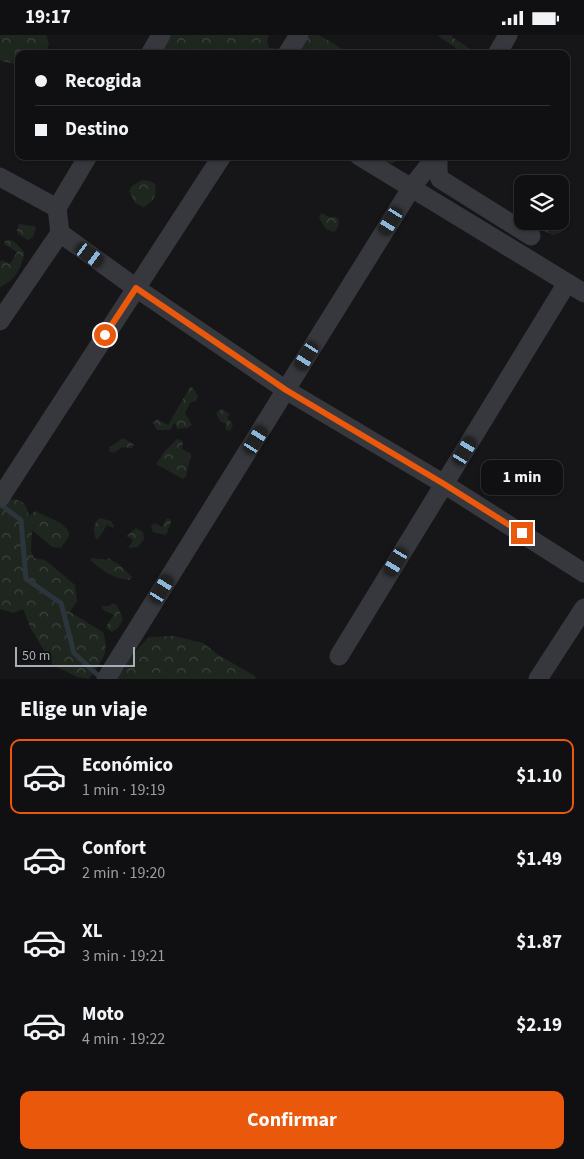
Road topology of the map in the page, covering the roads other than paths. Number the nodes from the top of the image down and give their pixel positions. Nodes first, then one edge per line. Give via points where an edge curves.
1 (161, 35) edge
2 (299, 35) edge
3 (508, 35) edge
4 (152, 50) edge
5 (290, 50) edge
6 (499, 50) edge
7 (86, 160) edge
8 (219, 160) edge
9 (366, 160) edge
10 (434, 160) edge
11 (437, 160) edge
12 (0, 177) edge
13 (412, 187) junction
14 (57, 208) junction
15 (60, 233) junction
16 (531, 235) dead end
17 (567, 283) junction
18 (136, 288) junction
19 (584, 293) edge
20 (1, 318) edge
21 (286, 390) junction
22 (444, 484) junction
23 (2, 496) edge
24 (584, 573) edge
25 (584, 608) edge
26 (339, 656) dead end
27 (108, 675) edge
28 (538, 679) edge

1 - 4 street
2 - 5 street
3 - 6 street
7 - 14 street
8 - 18 street
9 - 13 street
10 - 13 street
11 - 16 street via 440,179
12 - 14 street
13 - 17 street
13 - 21 street
14 - 15 street
15 - 18 street
15 - 20 street
17 - 19 street
17 - 22 street
18 - 21 street
18 - 23 street
21 - 22 street
21 - 27 street
22 - 24 street
22 - 26 street
25 - 28 street

